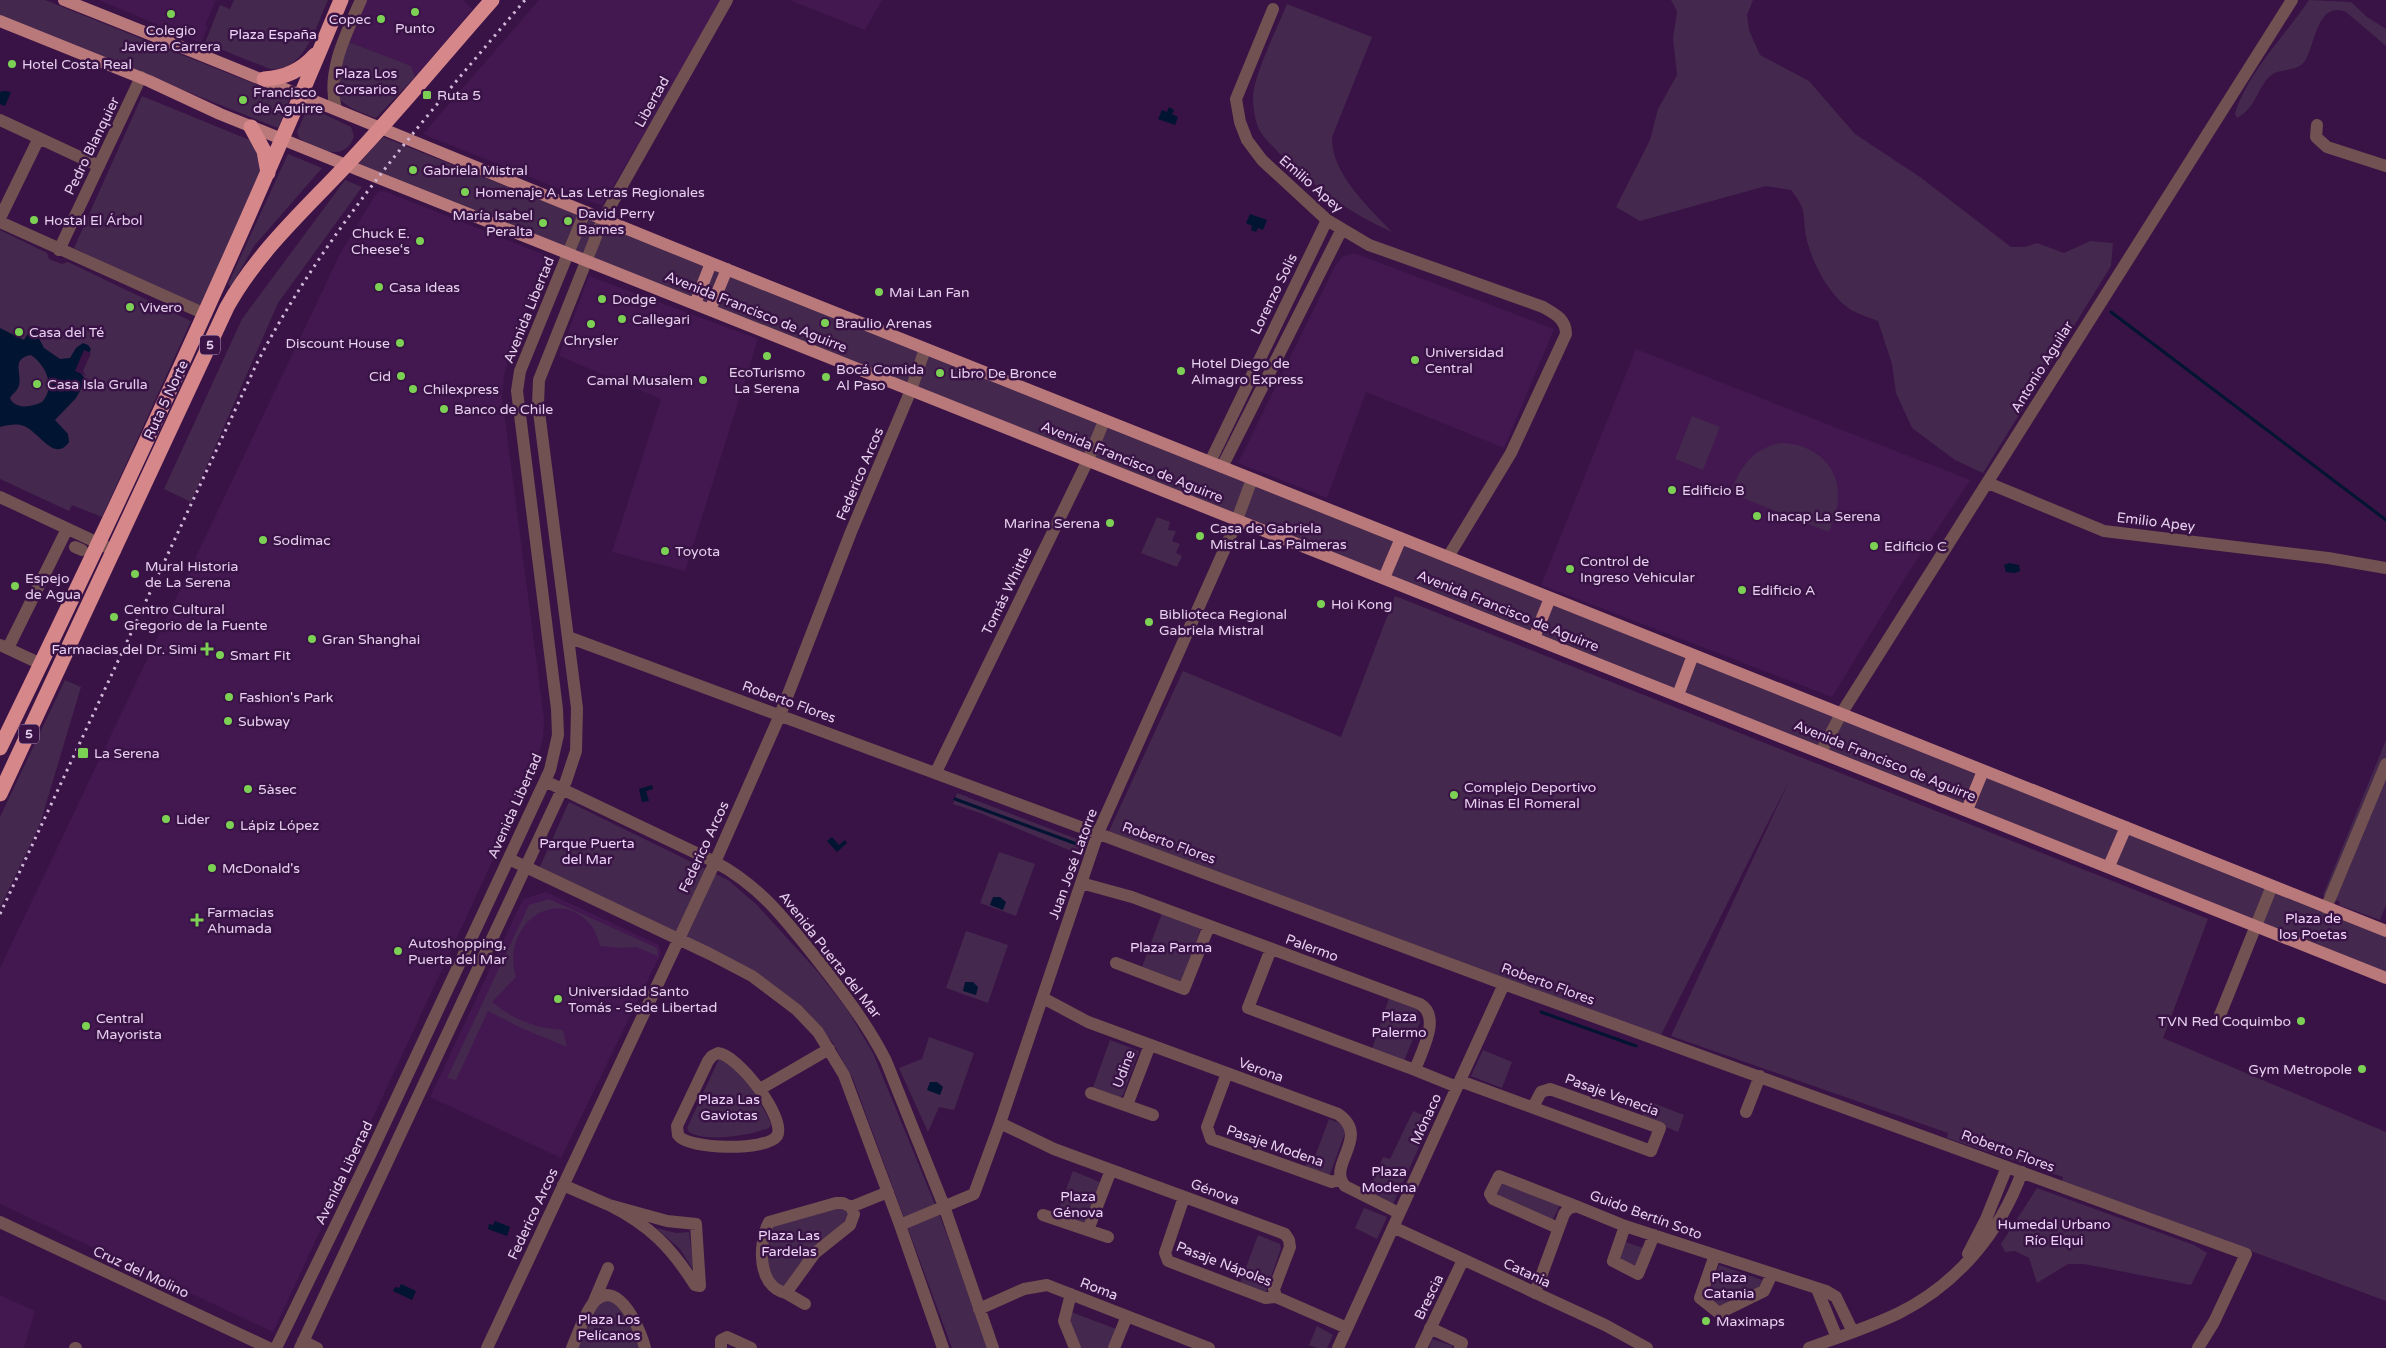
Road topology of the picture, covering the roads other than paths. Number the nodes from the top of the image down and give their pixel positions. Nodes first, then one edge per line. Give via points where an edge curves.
1 (66, 0) edge
2 (341, 0) edge
3 (360, 0) edge
4 (492, 0) edge
5 (727, 0) edge
6 (2292, 0) edge
7 (1273, 9) dead end
8 (0, 21) edge
9 (321, 48) junction
10 (141, 77) junction
11 (264, 79) junction
12 (302, 95) junction
13 (336, 109) junction
14 (0, 120) edge
15 (2317, 125) dead end
16 (251, 127) junction
17 (381, 128) junction
18 (39, 138) junction
19 (283, 140) junction
20 (99, 166) junction
21 (346, 166) junction
22 (2386, 166) edge
23 (268, 173) junction
24 (585, 212) junction
25 (603, 219) junction
26 (0, 220) edge
27 (1327, 220) junction
28 (1342, 229) junction
29 (59, 250) junction
30 (568, 254) junction
31 (586, 261) junction
32 (711, 263) junction
33 (726, 269) junction
34 (695, 304) junction
35 (710, 310) junction
36 (205, 314) junction
37 (926, 349) junction
38 (911, 390) junction
39 (1104, 421) junction
40 (1088, 460) junction
41 (1216, 464) junction
42 (1252, 479) junction
43 (1988, 484) junction
44 (0, 497) edge
45 (1237, 520) junction
46 (67, 529) junction
47 (1402, 538) junction
48 (99, 543) junction
49 (114, 551) junction
50 (1448, 557) junction
51 (2386, 568) edge
52 (1384, 578) junction
53 (1550, 598) junction
54 (568, 637) junction
55 (1534, 638) junction
56 (4, 647) edge
57 (1694, 655) junction
58 (41, 664) junction
59 (1678, 695) junction
60 (1841, 714) junction
61 (780, 715) junction
62 (0, 748) edge
63 (1821, 752) junction
64 (2386, 764) edge
65 (1983, 771) junction
66 (936, 772) junction
67 (545, 781) junction
68 (563, 788) junction
69 (0, 794) edge
70 (1967, 810) junction
71 (2126, 828) junction
72 (1098, 833) junction
73 (509, 859) junction
74 (715, 862) junction
75 (2109, 866) junction
76 (527, 867) junction
77 (1081, 884) junction
78 (2272, 886) junction
79 (2326, 908) junction
80 (2255, 925) junction
81 (1209, 926) junction
82 (2386, 931) edge
83 (678, 938) junction
84 (1271, 949) junction
85 (1116, 963) dead end
86 (2386, 978) edge
87 (1504, 984) junction
88 (1043, 998) junction
89 (2220, 1015) dead end
90 (1150, 1045) junction
91 (829, 1049) junction
92 (1414, 1070) junction
93 (1227, 1073) junction
94 (1760, 1076) junction
95 (1459, 1084) junction
96 (760, 1089) junction
97 (1091, 1092) dead end
98 (1127, 1105) junction
99 (1533, 1107) junction
100 (1746, 1112) dead end
101 (1153, 1115) dead end
102 (1000, 1123) junction
103 (2007, 1167) junction
104 (1111, 1170) junction
105 (2022, 1172) junction
106 (1340, 1179) junction
107 (563, 1185) junction
108 (888, 1192) junction
109 (1184, 1197) junction
110 (609, 1205) junction
111 (944, 1206) junction
112 (1576, 1206) junction
113 (852, 1207) junction
114 (1399, 1214) junction
115 (1042, 1215) dead end
116 (0, 1222) edge
117 (900, 1225) junction
118 (1625, 1226) junction
119 (1393, 1227) junction
120 (1558, 1228) junction
121 (1088, 1230) junction
122 (1654, 1235) junction
123 (1108, 1237) dead end
124 (1715, 1255) junction
125 (1463, 1260) junction
126 (608, 1268) dead end
127 (1772, 1274) junction
128 (1954, 1275) junction
129 (1817, 1289) junction
130 (786, 1293) junction
131 (1535, 1293) junction
132 (1071, 1294) junction
133 (1276, 1297) junction
134 (594, 1301) junction
135 (806, 1304) dead end
136 (979, 1309) junction
137 (1127, 1316) junction
138 (1347, 1328) junction
139 (1430, 1328) junction
140 (1853, 1332) junction
141 (1837, 1338) junction
142 (302, 1345) edge
143 (1203, 1347) edge
144 (269, 1348) edge
145 (276, 1348) edge
146 (317, 1348) edge
147 (487, 1348) edge
148 (572, 1348) edge
149 (645, 1348) edge
150 (721, 1348) edge
151 (751, 1348) edge
152 (943, 1348) edge
153 (992, 1348) edge
154 (1074, 1348) edge
155 (1114, 1348) edge
156 (1338, 1348) edge
157 (1421, 1348) edge
158 (1460, 1348) edge
159 (1647, 1348) edge
160 (1809, 1348) edge
161 (2198, 1348) edge

1 - 11 main road, Avenida Francisco de Aguirre
2 - 9 highway, Ruta 5 Norte / 5
3 - 13 street via 334,72 332,93
4 - 17 highway, Ruta 5 Norte / 5
5 - 25 street, Libertad
6 - 43 street, Antonio Aguilar
7 - 27 street, Emilio Apey via 1236,99 1240,122 1247,140 1262,160
8 - 10 main road, Avenida Francisco de Aguirre
9 - 11 highway via 295,72
9 - 12 highway, Ruta 5 Norte / 5
10 - 16 main road, Avenida Francisco de Aguirre
10 - 20 street, Pedro Blanquier
11 - 12 main road, Avenida Francisco de Aguirre
12 - 13 main road, Avenida Francisco de Aguirre
12 - 19 highway, Ruta 5 Norte / 5
13 - 17 main road, Avenida Francisco de Aguirre
14 - 18 street
15 - 22 street via 2316,137 2327,147
16 - 19 main road, Avenida Francisco de Aguirre
16 - 23 highway via 264,151
17 - 21 highway, Ruta 5 Norte / 5
17 - 24 main road, Avenida Francisco de Aguirre
18 - 20 street
18 - 26 street
19 - 21 main road, Avenida Francisco de Aguirre
19 - 23 highway, Ruta 5 Norte / 5
20 - 29 street, Pedro Blanquier
21 - 30 main road, Avenida Francisco de Aguirre
21 - 49 highway, Ruta 5 Norte / 5 via 259,258 234,294
23 - 36 highway, Ruta 5 Norte / 5
24 - 25 main road, Avenida Francisco de Aguirre
24 - 30 street, Avenida Libertad
25 - 31 street
25 - 32 main road, Avenida Francisco de Aguirre
26 - 29 street
27 - 28 street, Emilio Apey
27 - 41 street, Lorenzo Solis
28 - 41 street
28 - 50 street, Emilio Apey via 1370,245 1543,307 1562,320 1566,334 1511,453
29 - 36 street
30 - 31 main road, Avenida Francisco de Aguirre
30 - 67 street, Avenida Libertad via 522,366 517,391 558,722 556,748
31 - 34 main road, Avenida Francisco de Aguirre
31 - 54 street via 540,375 538,388
32 - 33 main road, Avenida Francisco de Aguirre
32 - 34 main road
33 - 35 main road
33 - 37 main road, Avenida Francisco de Aguirre
34 - 35 main road, Avenida Francisco de Aguirre
35 - 38 main road, Avenida Francisco de Aguirre
36 - 48 highway, Ruta 5 Norte / 5
37 - 38 street, Federico Arcos
37 - 39 main road, Avenida Francisco de Aguirre
38 - 40 main road, Avenida Francisco de Aguirre
38 - 61 street, Federico Arcos via 851,532
39 - 40 street, Tomás Whittle
39 - 41 main road, Avenida Francisco de Aguirre
40 - 45 main road, Avenida Francisco de Aguirre
40 - 66 street, Tomás Whittle
41 - 42 main road, Avenida Francisco de Aguirre
42 - 45 street, Juan José Latorre
42 - 47 main road, Avenida Francisco de Aguirre
43 - 51 street, Emilio Apey via 2104,531
43 - 60 street, Antonio Aguilar
44 - 46 street
45 - 52 main road, Avenida Francisco de Aguirre
45 - 72 street, Juan José Latorre
46 - 48 street
46 - 56 street
47 - 50 main road, Avenida Francisco de Aguirre
47 - 52 main road
48 - 49 street
48 - 58 highway, Ruta 5 Norte / 5
49 - 69 highway, Ruta 5 Norte / 5
50 - 53 main road, Avenida Francisco de Aguirre
52 - 55 main road, Avenida Francisco de Aguirre
53 - 55 main road
53 - 57 main road, Avenida Francisco de Aguirre
54 - 61 street, Roberto Flores
54 - 68 street via 578,722 576,751
55 - 59 main road, Avenida Francisco de Aguirre
56 - 58 street
57 - 59 main road
57 - 60 main road, Avenida Francisco de Aguirre
58 - 62 highway, Ruta 5 Norte / 5
59 - 63 main road, Avenida Francisco de Aguirre
60 - 63 street, Antonio Aguilar
60 - 65 main road, Avenida Francisco de Aguirre
61 - 66 street, Roberto Flores
61 - 74 street, Federico Arcos
63 - 70 main road, Avenida Francisco de Aguirre
64 - 79 street
65 - 70 main road
65 - 71 main road, Avenida Francisco de Aguirre
66 - 72 street, Roberto Flores
67 - 68 street, Avenida Puerta del Mar
67 - 73 street, Avenida Libertad
68 - 74 street, Avenida Puerta del Mar
68 - 76 street
70 - 75 main road, Avenida Francisco de Aguirre
71 - 75 main road
71 - 78 main road, Avenida Francisco de Aguirre
72 - 77 street, Juan José Latorre
72 - 87 street, Roberto Flores
73 - 76 street
73 - 145 street, Avenida Libertad
74 - 83 street, Federico Arcos
74 - 111 street, Avenida Puerta del Mar via 739,875 770,901 866,1024 886,1061
75 - 80 main road, Avenida Francisco de Aguirre
76 - 83 street
76 - 142 street
77 - 81 street, Palermo via 1132,897
77 - 88 street, Juan José Latorre
78 - 79 main road, Avenida Francisco de Aguirre
78 - 80 street
79 - 82 main road, Avenida Francisco de Aguirre
80 - 86 main road, Avenida Francisco de Aguirre
80 - 89 street
81 - 84 street, Palermo
81 - 85 street via 1184,989
83 - 91 street via 752,976 777,993 818,1032
83 - 107 street, Federico Arcos
84 - 92 street, Palermo via 1424,1006 1430,1014 1430,1024
84 - 92 street via 1248,1008
87 - 94 street, Roberto Flores
87 - 95 street, Mónaco
88 - 90 street, Verona via 1088,1022
88 - 102 street, Juan José Latorre
90 - 93 street, Verona
90 - 98 street, Udine
91 - 96 street
91 - 108 street via 844,1075
92 - 95 street
93 - 106 street, Verona via 1343,1117 1350,1126 1352,1137
93 - 106 street, Pasaje Modena via 1207,1127 1211,1140 1332,1182
94 - 100 street
94 - 103 street, Roberto Flores
95 - 99 street, Pasaje Venecia
95 - 114 street, Mónaco
96 - 96 street via 740,1066 723,1054 714,1054 709,1058 677,1126 678,1136 683,1141 712,1146 743,1146 772,1140 777,1136 778,1125
97 - 98 street, Udine
98 - 101 street, Udine
99 - 99 street, Pasaje Venecia via 1651,1151 1660,1128 1550,1088 1541,1092
102 - 104 street, Génova via 1054,1149
102 - 111 street, Juan José Latorre via 974,1194
103 - 105 street, Roberto Flores
103 - 128 street via 1986,1219
104 - 109 street, Génova
104 - 121 street
105 - 128 street via 1996,1227
105 - 161 street, Roberto Flores via 2246,1254 2219,1314
106 - 114 street via 1345,1186
107 - 110 street
107 - 147 street, Federico Arcos
108 - 113 street
108 - 117 street
109 - 133 street, Génova via 1288,1237 1290,1247 1274,1289
109 - 133 street, Pasaje Nápoles via 1165,1253 1168,1261 1265,1298
110 - 110 street via 667,1221 696,1224 700,1286 695,1285 674,1253 649,1229
111 - 117 street, Juan José Latorre
111 - 136 street, Avenida Puerta del Mar
112 - 118 street, Guido Bertín Soto
112 - 120 street, Guido Bertín Soto via 1568,1209
112 - 120 street via 1499,1176 1490,1194 1493,1199
113 - 130 street via 854,1214 850,1225 815,1253
113 - 130 street via 836,1202 768,1222 761,1240 765,1275 778,1292
114 - 119 street, Mónaco
115 - 121 street
116 - 144 street, Cruz del Molino
117 - 152 street
118 - 122 street, Guido Bertín Soto
118 - 122 street via 1613,1261 1638,1274
119 - 125 street, Catania
119 - 138 street, Mónaco
120 - 131 street, Guido Bertín Soto
121 - 123 street
122 - 124 street, Guido Bertín Soto
124 - 127 street, Guido Bertín Soto
124 - 127 street, Guido Bertín Soto via 1700,1298 1719,1313 1764,1291
125 - 131 street, Catania
125 - 139 street, Brescia
126 - 134 street
127 - 129 street, Guido Bertín Soto
128 - 140 street via 1910,1307
129 - 140 street, Guido Bertín Soto via 1836,1297
129 - 141 street
130 - 135 street
131 - 159 street, Catania
132 - 136 street, Roma via 1048,1285 1035,1286
132 - 137 street, Roma
132 - 154 street via 1064,1321
133 - 138 street
134 - 148 street
134 - 149 street via 602,1295 611,1295 622,1302
136 - 153 street, Avenida Puerta del Mar
137 - 143 street, Roma
137 - 155 street
138 - 156 street, Mónaco
139 - 157 street, Brescia
139 - 158 street via 1462,1343
140 - 141 street
141 - 160 street
142 - 146 street
150 - 151 street via 721,1340 727,1337

